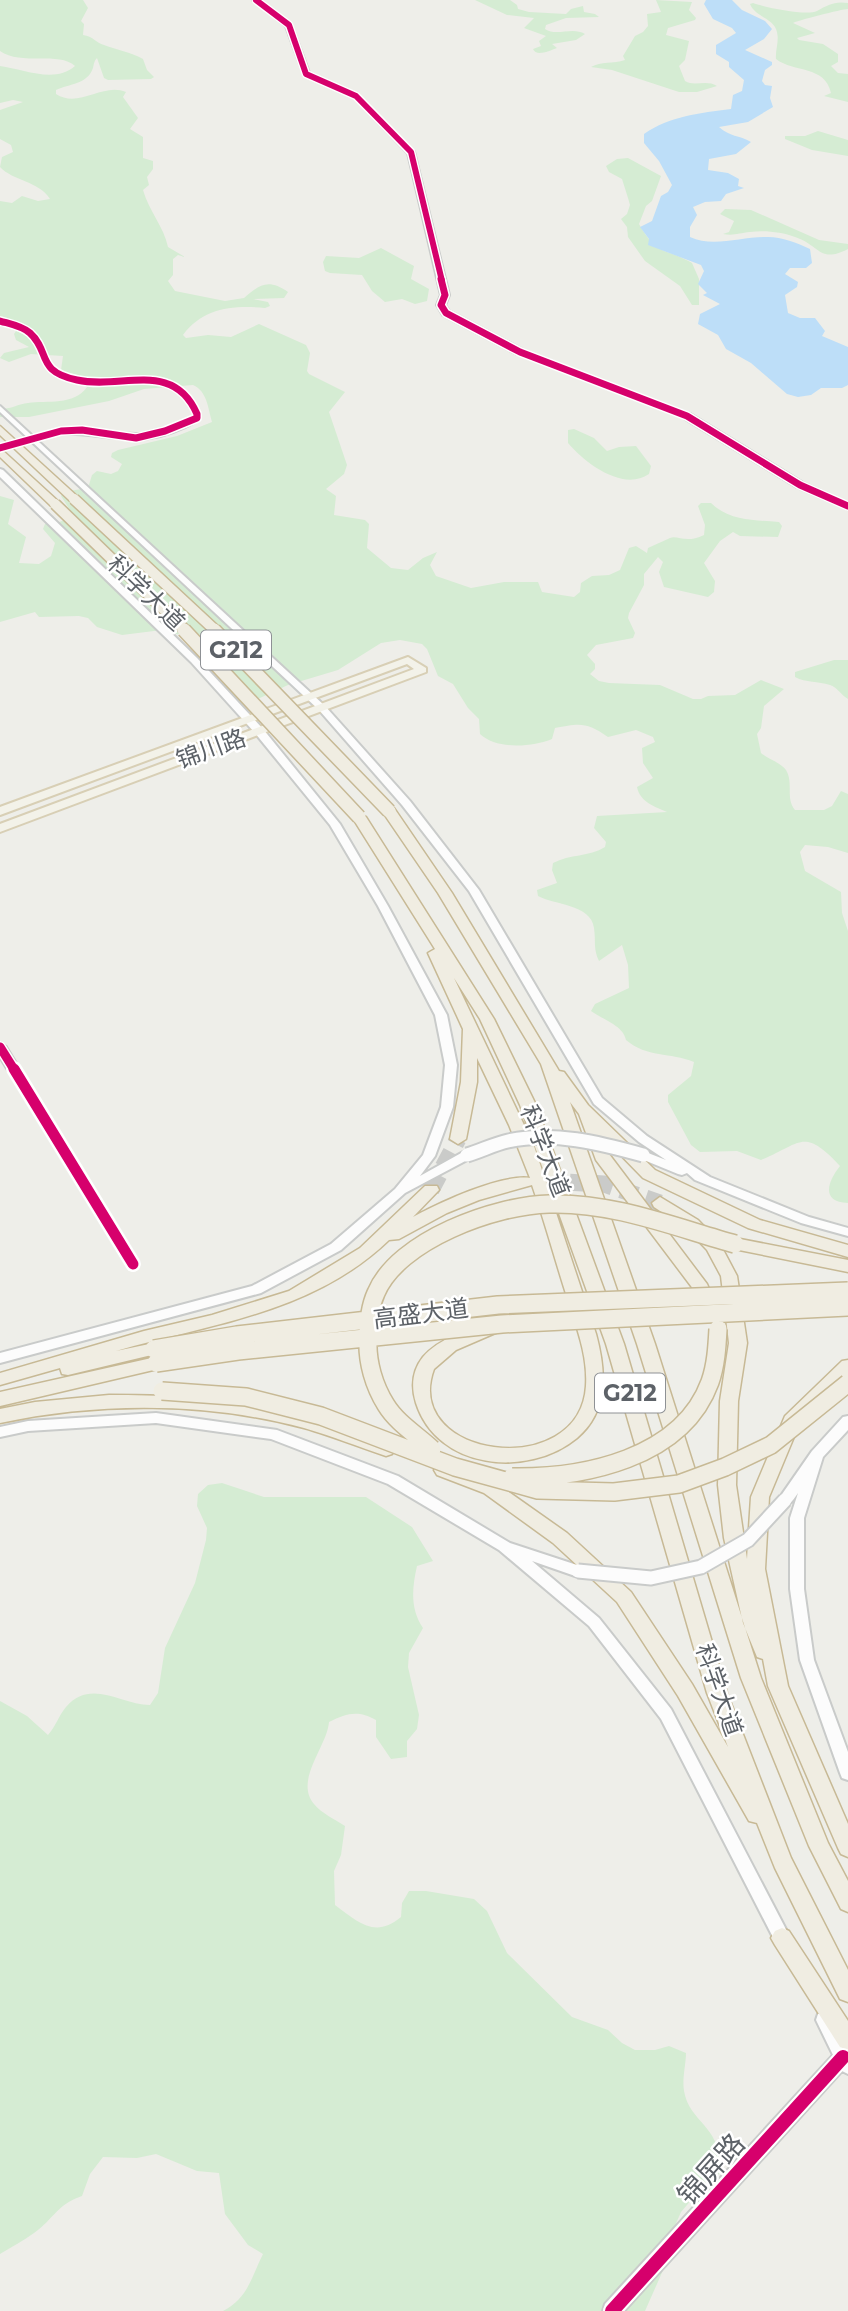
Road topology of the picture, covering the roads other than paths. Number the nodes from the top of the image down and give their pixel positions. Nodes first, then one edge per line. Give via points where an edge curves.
1 (256, 0) edge
2 (0, 321) edge
3 (0, 408) edge
4 (0, 429) edge
5 (61, 431) tunnel mouth
6 (0, 452) edge
7 (0, 472) edge
8 (848, 506) edge
9 (310, 696) junction
10 (322, 708) junction
11 (248, 719) junction
12 (259, 731) junction
13 (0, 811) edge
14 (0, 828) edge
15 (410, 900) junction
16 (470, 1030) junction
17 (0, 1047) edge
18 (549, 1064) junction
19 (583, 1109) junction
20 (458, 1139) tunnel mouth
21 (706, 1180) junction
22 (526, 1182) tunnel mouth
23 (431, 1190) tunnel mouth
24 (399, 1192) junction
25 (660, 1203) tunnel mouth
26 (848, 1232) edge
27 (848, 1251) edge
28 (366, 1252) junction
29 (133, 1264) dead end
30 (848, 1266) edge
31 (848, 1291) edge
32 (848, 1307) edge
33 (502, 1324) junction
34 (155, 1356) junction
35 (0, 1358) edge
36 (848, 1366) edge
37 (0, 1379) edge
38 (848, 1383) edge
39 (0, 1385) edge
40 (0, 1399) edge
41 (21, 1410) junction
42 (0, 1416) edge
43 (848, 1421) edge
44 (0, 1432) edge
45 (817, 1455) junction
46 (493, 1483) junction
47 (785, 1500) joint
48 (504, 1546) junction
49 (578, 1571) joint
50 (778, 1686) junction
51 (848, 1773) edge
52 (848, 1848) edge
53 (782, 1861) junction
54 (848, 1902) edge
55 (782, 1938) joint
56 (848, 1992) edge
57 (846, 2054) edge
58 (612, 2311) edge

1 - 8 main road via 289,25 306,74 356,96 411,152 440,267 445,295 441,305 446,313 520,352 687,416 800,485
2 - 5 street via 32,335 46,367 58,374 88,381 169,383 182,390 197,414 179,426 136,438
3 - 9 main road, 科学大道
4 - 18 highway, 科学大道 / G212, bridge via 235,649 389,811 445,893
6 - 15 highway, 科学大道 / G212, bridge via 213,658 359,817
7 - 11 main road, 科学大道 via 194,660
9 - 10 main road, 科学大道
9 - 10 main road, 锦川路 via 408,660 422,670
9 - 11 main road, 锦川路
10 - 12 main road, 锦川路
10 - 21 main road, 科学大道 via 406,803 474,890 598,1101 643,1139
11 - 12 main road, 科学大道
11 - 13 main road, 锦川路
12 - 14 main road, 锦川路
12 - 24 main road, 科学大道 via 335,824 441,1015 451,1065 447,1107 429,1156
15 - 16 highway
15 - 53 highway, 科学大道 / G212 via 487,1019 528,1105 615,1344 717,1693
16 - 20 highway via 470,1082
16 - 33 highway via 518,1127 556,1231 593,1356 593,1400 578,1430 543,1451 502,1457 467,1448 439,1432 422,1406 420,1384 428,1363 449,1346
17 - 29 main road
18 - 19 highway
18 - 54 highway, 科学大道 / G212 via 646,1344 751,1678 819,1846
19 - 27 highway via 649,1174 754,1224
19 - 46 highway, bridge via 602,1156 701,1288 718,1329 716,1361 708,1391 692,1416 659,1441 609,1466
21 - 24 main road, bridge via 606,1144 557,1138 510,1141 467,1155
21 - 26 main road via 804,1220
22 - 28 highway via 452,1202
23 - 28 highway
24 - 35 main road via 336,1247 256,1290
25 - 50 highway via 692,1224 713,1246 729,1276 738,1343 729,1413 727,1485 733,1538 753,1623
28 - 37 highway via 295,1295
30 - 46 highway, bridge via 583,1206 510,1207 473,1218 436,1237 402,1261 376,1290 366,1333 368,1364 387,1406 432,1449
31 - 34 highway, 高盛大道, bridge via 498,1305 237,1335
32 - 33 highway, 高盛大道, bridge
33 - 34 highway, 高盛大道, bridge
34 - 39 highway, 高盛大道
34 - 40 highway, 高盛大道
36 - 50 highway via 794,1416 760,1497 757,1569
38 - 46 highway, bridge via 772,1445 679,1484 614,1492 538,1490
41 - 42 highway
41 - 46 highway via 98,1403 222,1406 296,1419
41 - 46 highway, bridge via 96,1395 162,1391 246,1398 321,1416
43 - 45 main road
44 - 48 main road via 156,1418 272,1434 393,1480
45 - 47 main road
45 - 51 main road via 797,1518 797,1589 807,1660
46 - 53 highway via 624,1597 685,1690
47 - 49 main road, bridge via 748,1540 702,1567 650,1578
48 - 49 main road
48 - 55 main road via 594,1622 666,1714
50 - 52 highway
53 - 56 highway, 科学大道 / G212
55 - 57 highway
57 - 58 main road, 锦屏路

